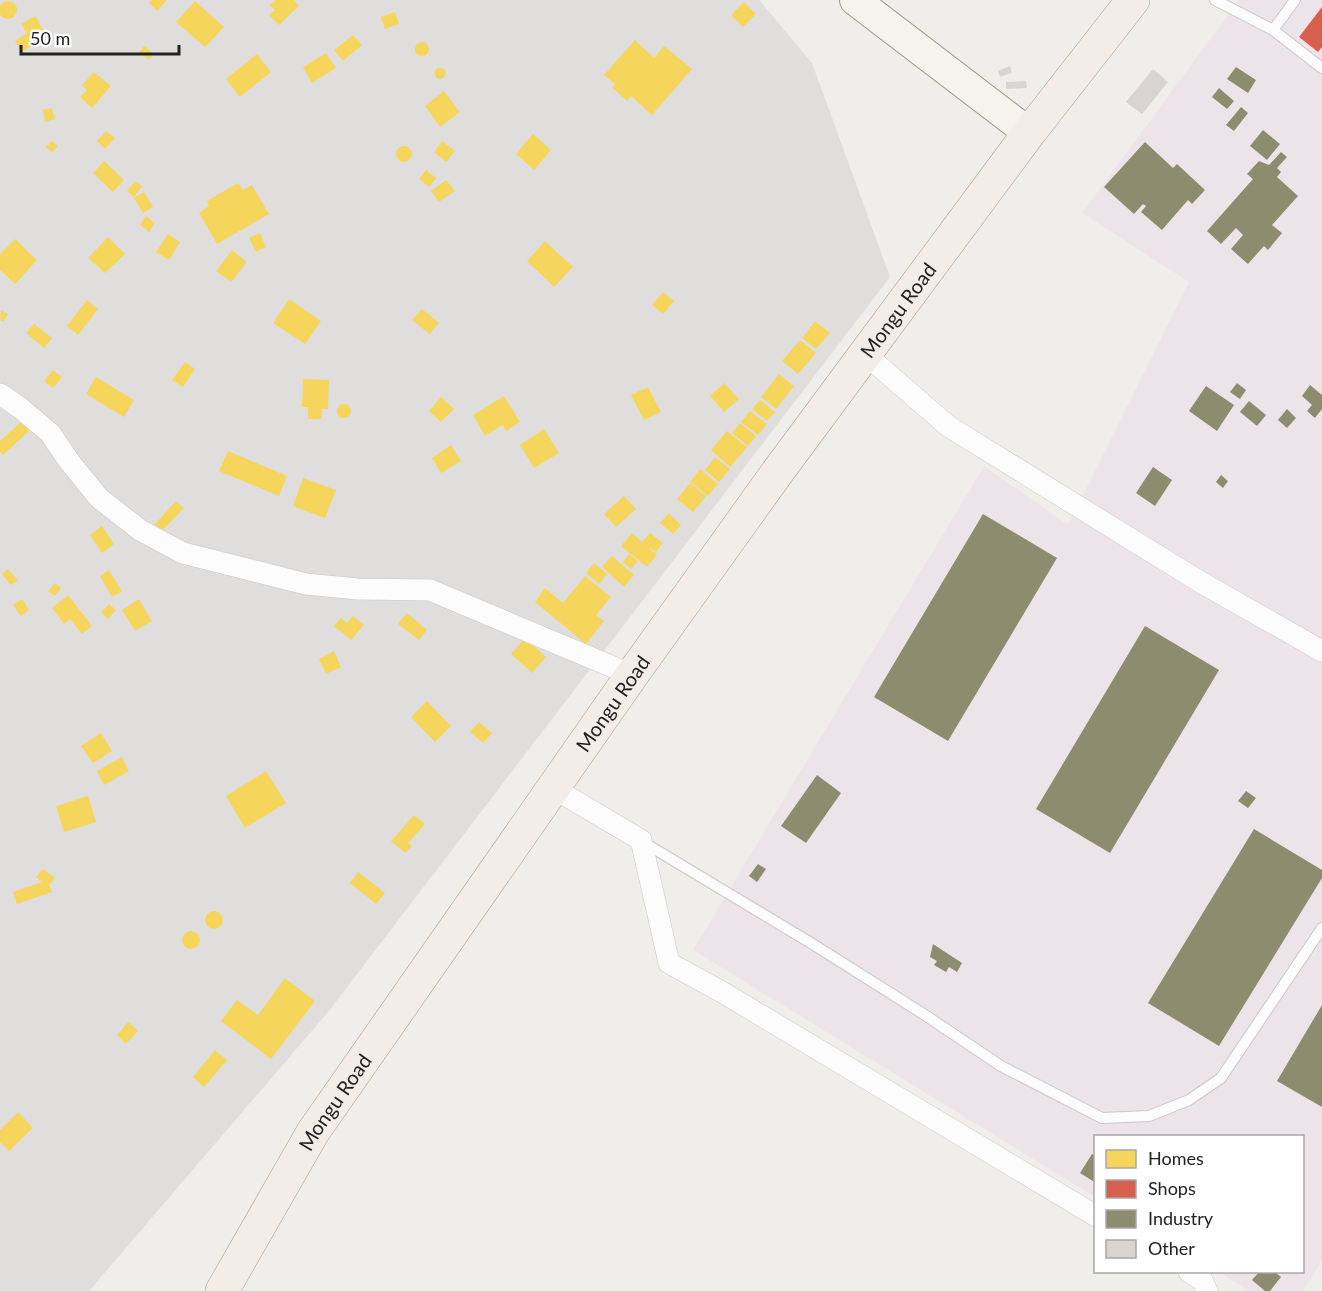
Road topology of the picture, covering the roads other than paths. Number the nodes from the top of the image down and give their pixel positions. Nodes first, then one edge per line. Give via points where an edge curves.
1 (855, 0) edge
2 (1133, 0) edge
3 (1215, 0) edge
4 (1295, 0) edge
5 (1273, 30) junction
6 (1322, 68) edge
7 (1029, 133) junction
8 (865, 354) junction
9 (0, 394) edge
10 (1322, 651) edge
11 (632, 675) junction
12 (552, 788) junction
13 (640, 840) junction
14 (1322, 928) edge
15 (1094, 1215) edge
16 (1191, 1273) edge
17 (222, 1291) edge
18 (1207, 1291) edge

1 - 7 main road
2 - 7 main road, Mongu Road
3 - 5 lane
4 - 5 lane
5 - 6 lane
7 - 8 main road, Mongu Road
8 - 10 street via 948,426 1202,583
8 - 11 main road, Mongu Road
9 - 11 street via 50,433 99,498 140,530 183,553 306,584 430,590
11 - 12 main road, Mongu Road
12 - 13 street
12 - 17 main road, Mongu Road via 313,1132
13 - 14 lane via 830,955 1001,1066 1102,1119 1149,1116 1190,1100 1221,1078
13 - 15 street via 669,963
16 - 18 street via 1202,1280

